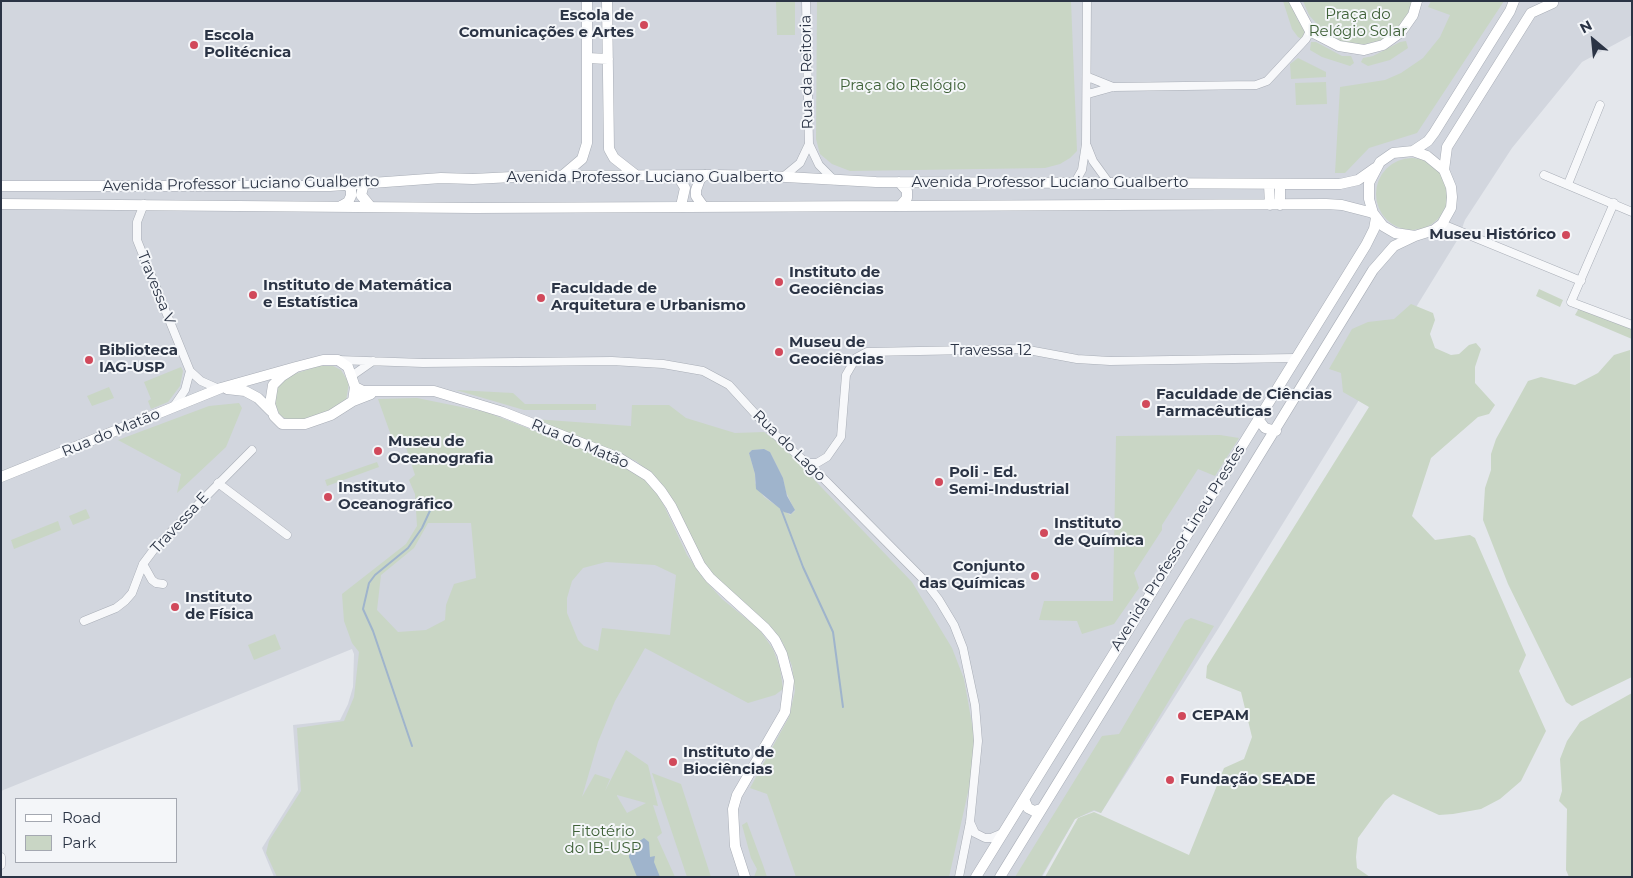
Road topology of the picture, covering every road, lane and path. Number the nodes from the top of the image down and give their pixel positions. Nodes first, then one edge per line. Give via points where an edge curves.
1 (587, 1) edge
2 (607, 1) edge
3 (806, 1) edge
4 (1087, 1) edge
5 (1294, 1) edge
6 (1417, 1) edge
7 (1514, 1) edge
8 (1540, 1) edge
9 (1557, 2) edge
10 (1310, 31) junction
11 (586, 58) junction
12 (608, 59) junction
13 (1088, 77) junction
14 (1113, 87) junction
15 (1088, 94) junction
16 (1600, 106) dead end
17 (808, 144) junction
18 (1086, 144) junction
19 (1413, 152) junction
20 (1375, 168) junction
21 (1444, 170) junction
22 (705, 175) junction
23 (1544, 175) dead end
24 (562, 176) junction
25 (678, 176) junction
26 (638, 177) junction
27 (783, 177) junction
28 (836, 181) junction
29 (899, 182) junction
30 (919, 182) junction
31 (1109, 183) junction
32 (364, 184) junction
33 (1074, 184) junction
34 (1269, 184) junction
35 (1280, 184) junction
36 (1568, 184) junction
37 (347, 185) junction
38 (1, 186) edge
39 (1, 204) edge
40 (144, 204) junction
41 (1614, 204) junction
42 (901, 205) junction
43 (1275, 205) junction
44 (341, 206) junction
45 (370, 206) junction
46 (681, 206) junction
47 (703, 206) junction
48 (916, 206) junction
49 (1632, 212) edge
50 (1374, 215) junction
51 (1442, 224) junction
52 (1415, 236) junction
53 (1581, 281) junction
54 (1632, 325) edge
55 (1295, 358) junction
56 (338, 360) junction
57 (373, 362) junction
58 (296, 367) junction
59 (190, 371) junction
60 (353, 375) junction
61 (355, 387) junction
62 (220, 389) junction
63 (380, 392) junction
64 (353, 401) junction
65 (173, 407) junction
66 (271, 411) junction
67 (1258, 419) junction
68 (1252, 429) junction
69 (1276, 431) junction
70 (1270, 440) junction
71 (252, 450) dead end
72 (827, 458) junction
73 (807, 463) junction
74 (1, 477) edge
75 (823, 478) junction
76 (218, 483) junction
77 (287, 535) dead end
78 (143, 564) junction
79 (163, 584) dead end
80 (84, 621) dead end
81 (1024, 799) junction
82 (1041, 809) junction
83 (970, 822) junction
84 (1004, 831) junction
85 (1, 857) edge
86 (1, 865) edge
87 (745, 877) edge
88 (959, 877) edge
89 (976, 877) edge
90 (1000, 877) edge

1 - 11 street
2 - 12 street
3 - 17 street, Rua da Reitoria
4 - 13 street
5 - 10 street
6 - 10 street via 1408,24 1383,45 1353,50 1331,44
7 - 19 street via 1428,142
8 - 9 street
9 - 21 street via 1531,13 1447,146
10 - 14 street via 1266,81 1256,85
11 - 12 street
11 - 24 street via 587,143 582,159
12 - 26 street via 609,149 619,164
13 - 14 street
13 - 15 street
14 - 15 street
15 - 18 street
16 - 36 street
17 - 27 street, Rua da Reitoria via 800,163
17 - 28 street, Rua da Reitoria via 819,164
18 - 31 street via 1092,161
18 - 33 street via 1082,170
19 - 20 street via 1388,155
19 - 21 street via 1427,156
20 - 35 street, Avenida Professor Luciano Gualberto via 1358,180 1340,184
20 - 50 street via 1368,190
21 - 51 street via 1452,197 1451,208
22 - 25 street, Avenida Professor Luciano Gualberto
22 - 27 street, Avenida Professor Luciano Gualberto
22 - 47 street via 696,190
23 - 36 street
24 - 26 street, Avenida Professor Luciano Gualberto
24 - 32 street, Avenida Professor Luciano Gualberto via 441,178
25 - 26 street, Avenida Professor Luciano Gualberto
25 - 46 street via 685,188
27 - 28 street, Avenida Professor Luciano Gualberto
28 - 29 street, Avenida Professor Luciano Gualberto
29 - 30 street, Avenida Professor Luciano Gualberto
29 - 42 street via 907,190 907,198
30 - 33 street, Avenida Professor Luciano Gualberto
30 - 48 street via 912,196
31 - 33 street, Avenida Professor Luciano Gualberto
31 - 34 street, Avenida Professor Luciano Gualberto
32 - 37 street, Avenida Professor Luciano Gualberto
32 - 45 street via 361,195
34 - 35 street, Avenida Professor Luciano Gualberto
34 - 43 street
35 - 43 street
36 - 41 street
37 - 38 street, Avenida Professor Luciano Gualberto
37 - 44 street via 351,196
39 - 40 street, Avenida Professor Luciano Gualberto
40 - 44 street, Avenida Professor Luciano Gualberto
40 - 59 street, Travessa V via 137,222 137,240
41 - 49 street
41 - 53 street
42 - 47 street, Avenida Professor Luciano Gualberto
42 - 48 street, Avenida Professor Luciano Gualberto
43 - 48 street, Avenida Professor Luciano Gualberto
43 - 50 street, Avenida Professor Luciano Gualberto via 1342,205
44 - 45 street, Avenida Professor Luciano Gualberto
45 - 46 street, Avenida Professor Luciano Gualberto
46 - 47 street, Avenida Professor Luciano Gualberto
50 - 52 street via 1395,233
50 - 55 street, Avenida Professor Lineu Prestes via 1374,229 1366,245
51 - 52 street
51 - 53 street
52 - 69 street, Avenida Professor Lineu Prestes via 1400,242 1380,260
53 - 54 street via 1570,302
55 - 67 street, Avenida Professor Lineu Prestes
55 - 72 street, Travessa 12 via 1110,361 1077,359 1023,349 866,352 851,363 846,375 842,433
56 - 57 street, Rua do Lago
56 - 58 street
56 - 60 street
57 - 60 street
57 - 73 street, Rua do Lago via 612,361 664,364 703,371 729,385 770,430
58 - 62 street, Rua do Matão
58 - 66 street via 273,385
59 - 62 street
59 - 65 street via 185,390
60 - 61 street
61 - 63 street, Rua do Matão
61 - 64 street
62 - 65 street, Rua do Matão
62 - 66 street via 245,392 258,398
63 - 64 street, Rua do Matão
63 - 87 street, Rua do Matão via 424,390 457,398 523,420 634,466 661,491 710,578 775,640 789,681 788,699 784,712 737,795 733,809 735,846
64 - 66 street via 331,415 305,424 282,424
65 - 74 street, Rua do Matão
67 - 68 street, Avenida Professor Lineu Prestes
67 - 69 street via 1265,428
68 - 70 street
68 - 81 street, Avenida Professor Lineu Prestes
69 - 70 street, Avenida Professor Lineu Prestes
70 - 82 street, Avenida Professor Lineu Prestes
71 - 76 street, Travessa E
72 - 73 street
72 - 75 street, Travessa 12
73 - 75 street, Rua do Lago
75 - 83 street, Rua do Lago via 923,579 954,625 963,648 975,705 978,741
76 - 77 street, Travessa E
76 - 78 street, Travessa E
78 - 79 street, Travessa E via 152,580
78 - 80 street, Travessa E via 132,593 125,601
81 - 82 street via 1031,810
81 - 84 street, Avenida Professor Lineu Prestes
82 - 90 street, Avenida Professor Lineu Prestes
83 - 84 street via 974,833 985,838
83 - 88 street, Rua do Lago
84 - 89 street, Avenida Professor Lineu Prestes
85 - 86 street

